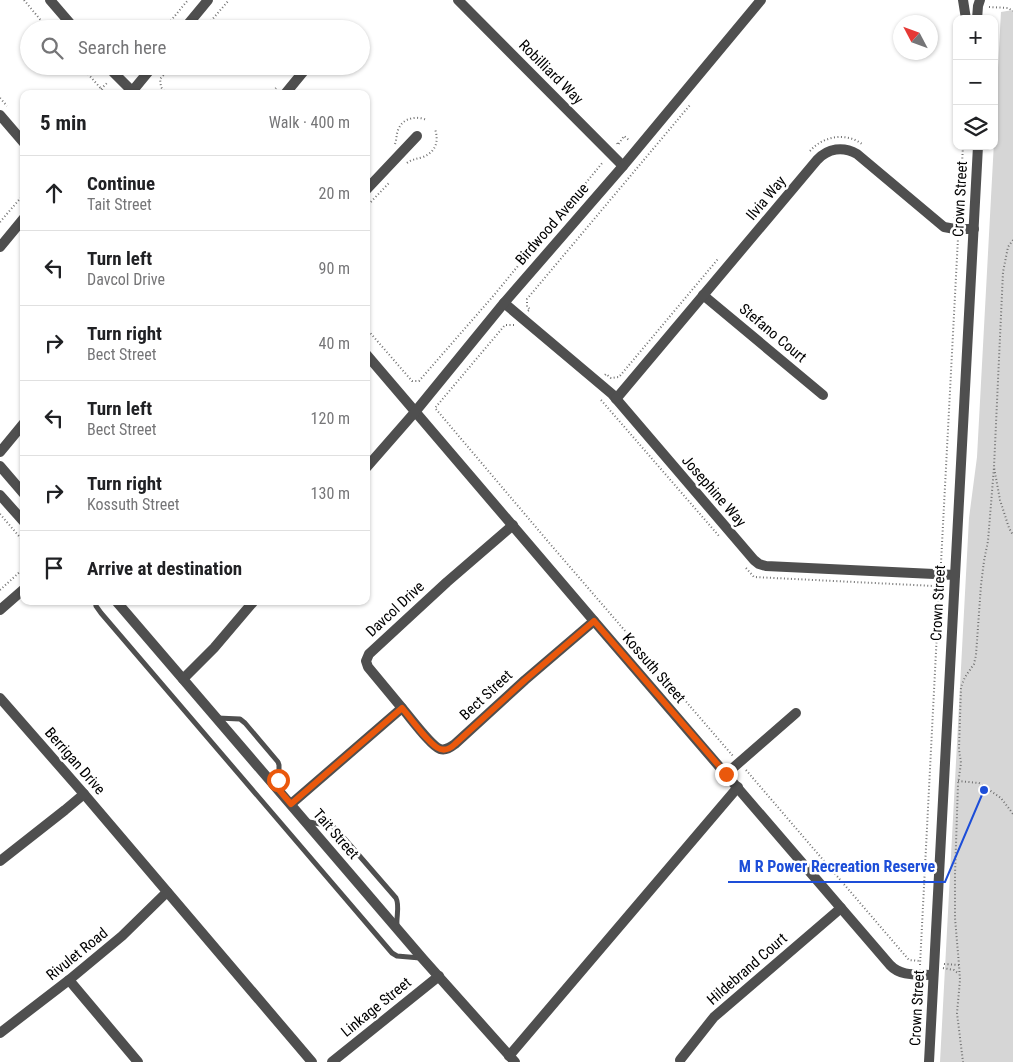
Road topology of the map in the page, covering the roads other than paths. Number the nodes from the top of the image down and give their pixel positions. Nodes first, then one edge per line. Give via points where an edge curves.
1 (50, 0) edge
2 (208, 0) edge
3 (458, 0) edge
4 (761, 0) edge
5 (963, 0) edge
6 (980, 0) edge
7 (965, 15) edge
8 (977, 15) edge
9 (67, 20) edge
10 (191, 20) edge
11 (116, 75) edge
12 (146, 75) edge
13 (301, 75) edge
14 (132, 90) edge
15 (135, 90) edge
16 (288, 90) edge
17 (0, 115) edge
18 (417, 136) dead end
19 (20, 138) edge
20 (978, 150) edge
21 (622, 166) junction
22 (370, 186) edge
23 (20, 223) edge
24 (974, 229) junction
25 (0, 247) edge
26 (703, 295) junction
27 (504, 303) junction
28 (370, 359) edge
29 (823, 395) dead end
30 (616, 399) junction
31 (415, 412) junction
32 (20, 428) edge
33 (0, 452) edge
34 (370, 463) edge
35 (0, 466) edge
36 (20, 489) edge
37 (0, 495) edge
38 (20, 518) edge
39 (513, 526) junction
40 (954, 576) junction
41 (20, 592) edge
42 (96, 605) edge
43 (119, 605) edge
44 (251, 605) edge
45 (0, 610) edge
46 (594, 621) junction
47 (183, 679) junction
48 (0, 698) edge
49 (402, 708) junction
50 (796, 714) dead end
51 (217, 718) junction
52 (726, 774) junction
53 (738, 788) junction
54 (279, 790) junction
55 (84, 794) junction
56 (291, 804) junction
57 (306, 822) junction
58 (0, 861) edge
59 (167, 892) junction
60 (841, 908) junction
61 (398, 929) junction
62 (423, 959) junction
63 (934, 968) junction
64 (439, 976) junction
65 (69, 980) junction
66 (0, 1033) edge
67 (512, 1059) edge
68 (680, 1060) dead end
69 (138, 1062) edge
70 (312, 1062) edge
71 (332, 1062) edge
72 (929, 1062) edge

1 - 9 street
2 - 10 street
3 - 21 street, Robilliard Way
4 - 21 street, Birdwood Avenue
5 - 7 street
6 - 8 street
11 - 14 street
12 - 15 street
13 - 16 street
17 - 19 street
18 - 22 street
20 - 24 street, Crown Street
21 - 27 street, Birdwood Avenue
23 - 25 street
24 - 26 street, Ilvia Way via 940,225 857,154 835,149 820,157
24 - 40 street, Crown Street
26 - 29 street, Stefano Court
26 - 30 street, Ilvia Way
27 - 30 street, Josephine Way
27 - 31 street, Birdwood Avenue
28 - 31 street, Kossuth Street
30 - 40 street, Josephine Way via 759,564
31 - 34 street, Birdwood Avenue
31 - 39 street, Kossuth Street
32 - 33 street
35 - 36 street
37 - 38 street
39 - 46 street, Kossuth Street
39 - 49 street, Davcol Drive via 368,656 366,662 370,670
40 - 63 street, Crown Street
41 - 45 street
42 - 62 lane via 392,953
43 - 47 street, Tait Street
44 - 47 street
46 - 49 street, Bect Street via 447,749 433,744
46 - 52 street, Kossuth Street
47 - 51 street, Tait Street
48 - 55 street, Berrigan Drive
49 - 56 street
50 - 52 street
51 - 54 street, Tait Street
51 - 54 lane via 242,720 276,758
52 - 53 street, Kossuth Street
53 - 60 street, Kossuth Street
53 - 67 street
54 - 56 street, Tait Street
55 - 58 street
55 - 59 street, Berrigan Drive
56 - 57 street, Tait Street
57 - 61 street, Tait Street
57 - 61 lane via 335,828 382,882 398,902
59 - 65 street, Rivulet Road via 122,936
59 - 70 street, Berrigan Drive
60 - 63 street, Kossuth Street via 895,970 919,974
60 - 68 street, Hildebrand Court via 714,1017
61 - 62 street, Tait Street
62 - 64 street, Tait Street
63 - 72 street, Crown Street
64 - 67 street, Tait Street
64 - 71 street, Linkage Street
65 - 66 street, Rivulet Road
65 - 69 street

